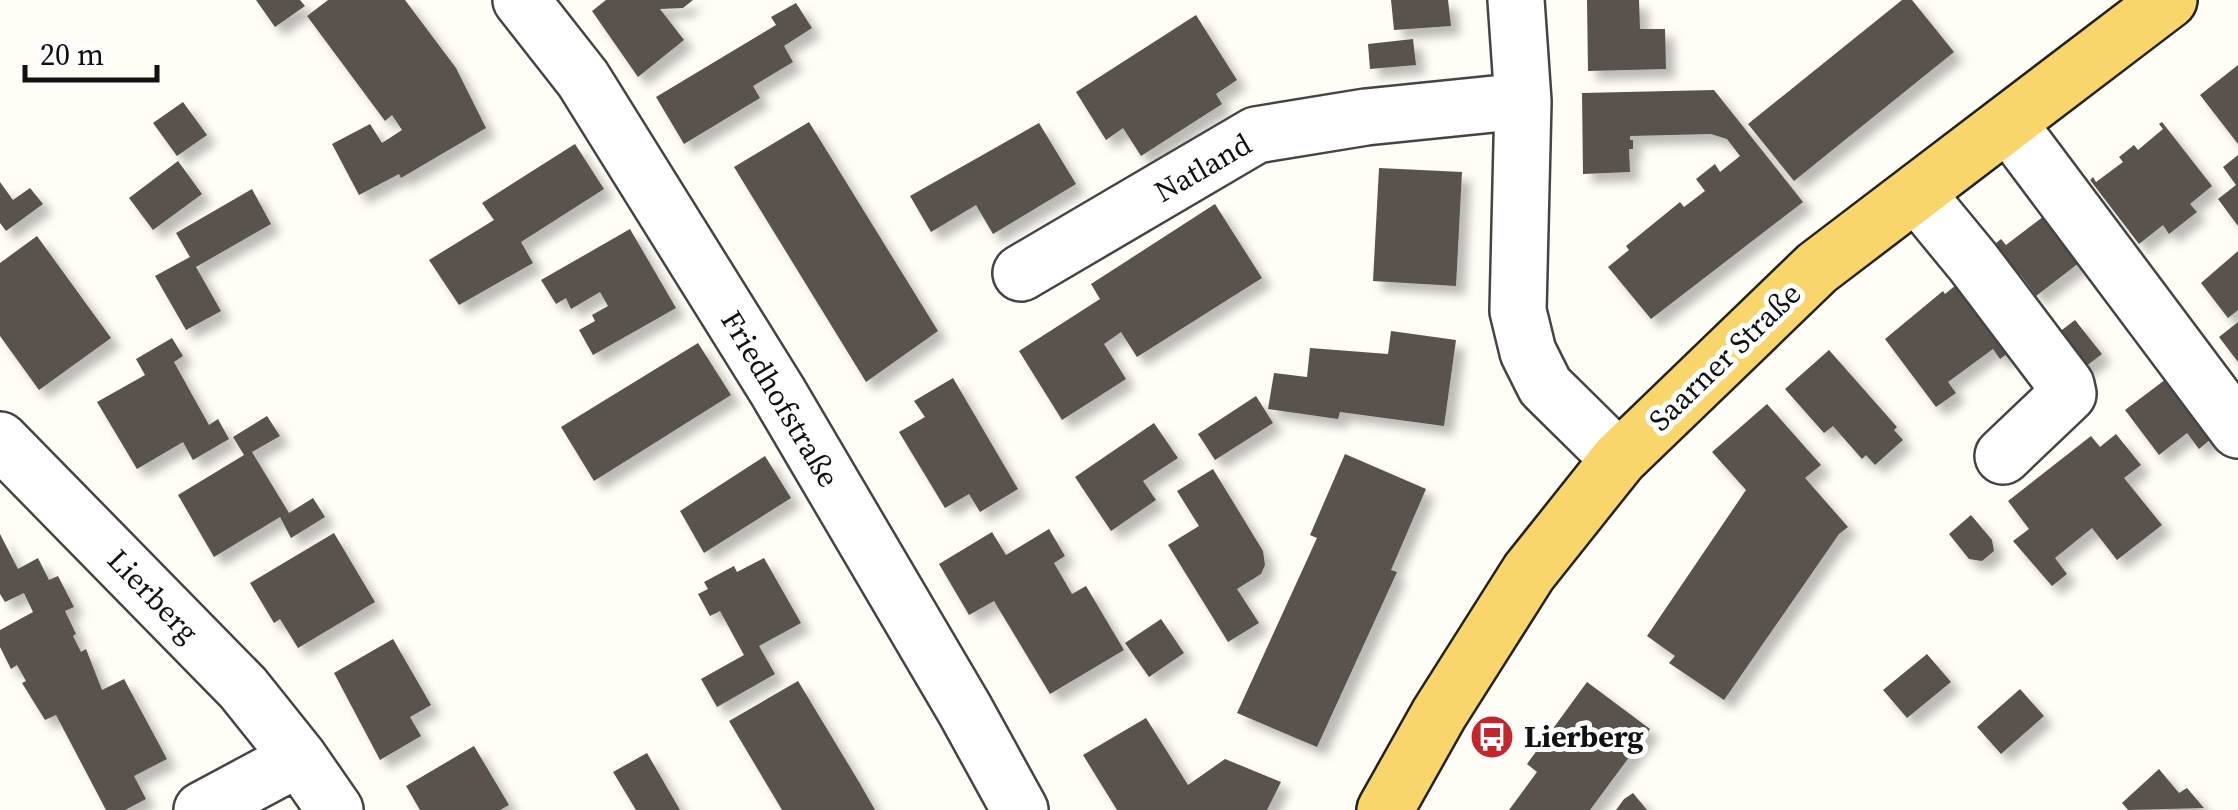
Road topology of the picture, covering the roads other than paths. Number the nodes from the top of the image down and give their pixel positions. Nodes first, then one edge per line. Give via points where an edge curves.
1 (521, 0) edge
2 (1516, 0) edge
3 (2169, 0) edge
4 (1523, 102) junction
5 (2008, 124) junction
6 (1917, 194) junction
7 (1021, 273) dead end
8 (2238, 430) edge
9 (0, 440) edge
10 (2003, 456) dead end
11 (1619, 459) junction
12 (299, 758) junction
13 (202, 810) edge
14 (334, 810) edge
15 (1020, 810) edge
16 (1385, 810) edge

1 - 15 street, Friedhofstraße via 584,79 778,392
2 - 4 street
3 - 5 main road, Saarner Straße
4 - 7 street, Natland via 1256,135
4 - 11 street via 1518,311 1528,352 1546,386
5 - 6 main road, Saarner Straße
5 - 8 street
6 - 10 street via 2066,385 2068,394
6 - 11 main road, Saarner Straße via 1818,268
9 - 12 street, Lierberg via 242,688
11 - 16 main road, Saarner Straße via 1529,572
12 - 13 street
12 - 14 street, Lierberg

